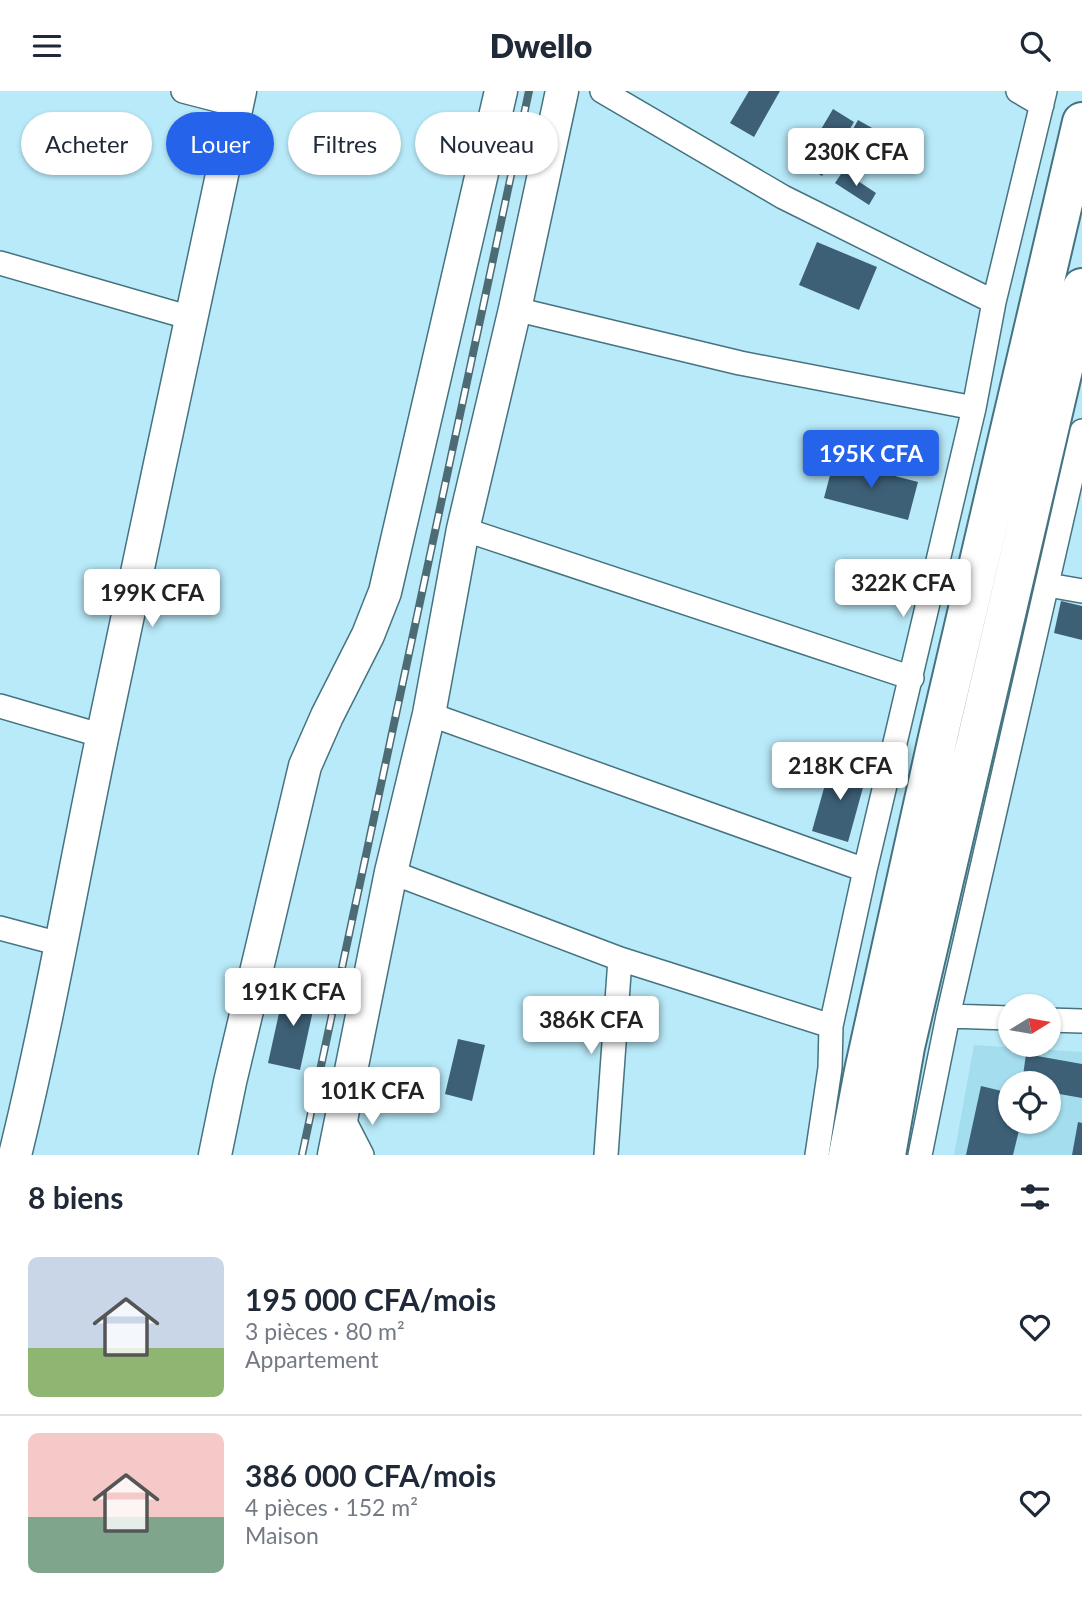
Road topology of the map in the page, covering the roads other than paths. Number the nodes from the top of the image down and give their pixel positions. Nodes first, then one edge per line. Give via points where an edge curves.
1 (183, 91) edge
2 (501, 91) edge
3 (562, 91) edge
4 (602, 91) edge
5 (1018, 91) edge
6 (238, 98) edge
7 (1043, 98) edge
8 (1082, 122) edge
9 (0, 263) edge
10 (1082, 288) edge
11 (995, 302) junction
12 (515, 309) junction
13 (191, 318) junction
14 (974, 408) junction
15 (1082, 431) edge
16 (463, 529) junction
17 (1048, 585) junction
18 (1082, 591) edge
19 (912, 678) junction
20 (0, 706) edge
21 (429, 714) junction
22 (103, 736) junction
23 (865, 870) junction
24 (391, 872) junction
25 (0, 928) edge
26 (60, 944) junction
27 (620, 959) junction
28 (948, 1016) junction
29 (998, 1018) edge
30 (1061, 1020) edge
31 (1082, 1021) edge
32 (831, 1026) junction
33 (343, 1118) junction
34 (0, 1151) edge
35 (15, 1155) edge
36 (215, 1155) edge
37 (334, 1155) edge
38 (362, 1155) edge
39 (607, 1155) edge
40 (817, 1155) edge
41 (848, 1155) edge
42 (886, 1155) edge
43 (920, 1155) edge

1 - 6 street
2 - 36 main road via 385,591 305,766
3 - 12 main road
4 - 11 street via 783,197
5 - 7 street
6 - 13 main road
7 - 11 street
8 - 41 highway via 936,747
9 - 13 street
10 - 42 highway via 911,1021
11 - 14 street
12 - 14 street via 740,363
12 - 16 main road
13 - 22 main road
14 - 19 street
15 - 17 street
16 - 19 street
16 - 21 main road
17 - 18 street
17 - 28 street
19 - 23 street
20 - 22 street
21 - 23 street
21 - 24 main road
22 - 26 main road
23 - 32 street
24 - 27 street
24 - 33 main road
25 - 26 street
26 - 35 main road via 42,1046
27 - 32 street
27 - 39 street
28 - 29 street
28 - 43 street
30 - 31 street
32 - 40 street via 830,1068
33 - 37 main road
33 - 38 street
34 - 35 street

